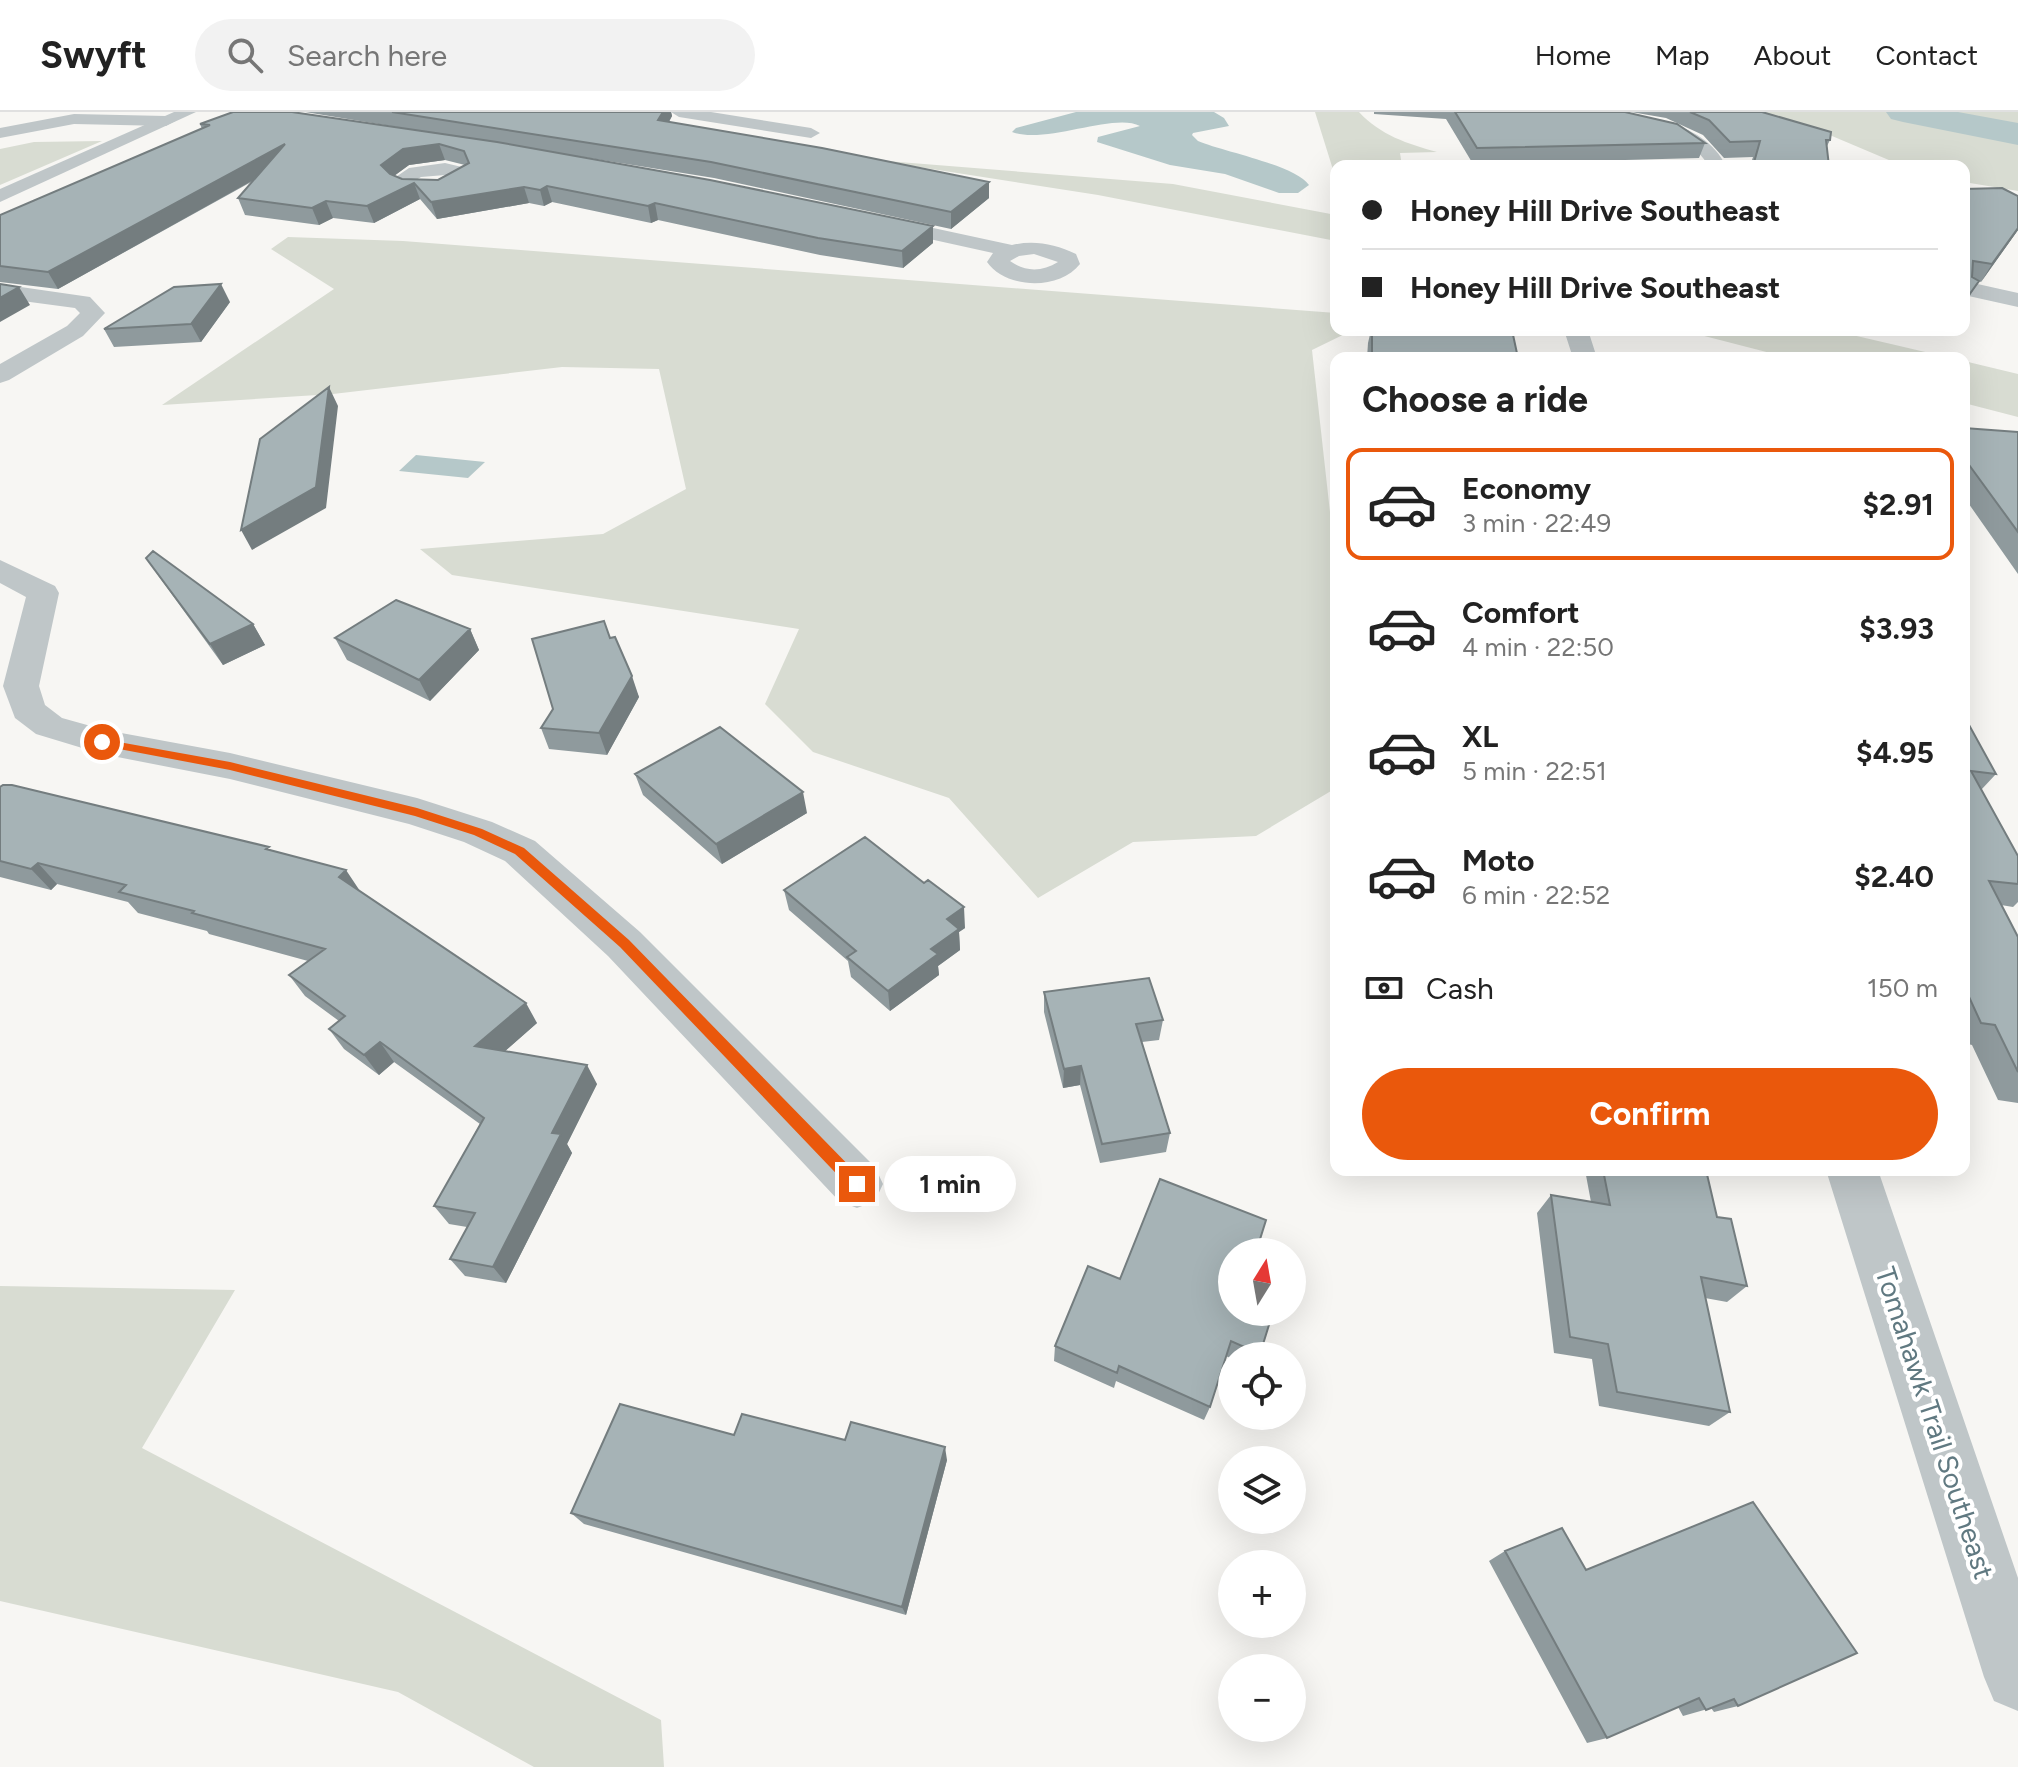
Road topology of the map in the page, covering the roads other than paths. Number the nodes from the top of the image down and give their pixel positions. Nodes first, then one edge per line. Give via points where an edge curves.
1 (188, 112) edge
2 (679, 112) edge
3 (1594, 112) edge
4 (166, 121) junction
5 (0, 133) edge
6 (811, 133) dead end
7 (1716, 160) edge
8 (475, 161) edge
9 (453, 170) edge
10 (0, 196) edge
11 (847, 216) edge
12 (1012, 251) dead end
13 (1970, 289) edge
14 (0, 291) edge
15 (2018, 300) edge
16 (0, 375) edge
17 (0, 570) edge
18 (1854, 1176) edge
19 (857, 1184) dead end
20 (2018, 1677) edge

1 - 4 street
2 - 6 street
3 - 7 street via 1677,133 1704,145
4 - 5 street via 74,119
4 - 10 street
8 - 9 street
11 - 12 street
13 - 15 street
14 - 16 street via 82,302 93,313 75,331
17 - 19 street via 43,593 21,686 28,710 49,726 417,812 520,851 624,944
18 - 20 street, Tomahawk Trail Southeast

